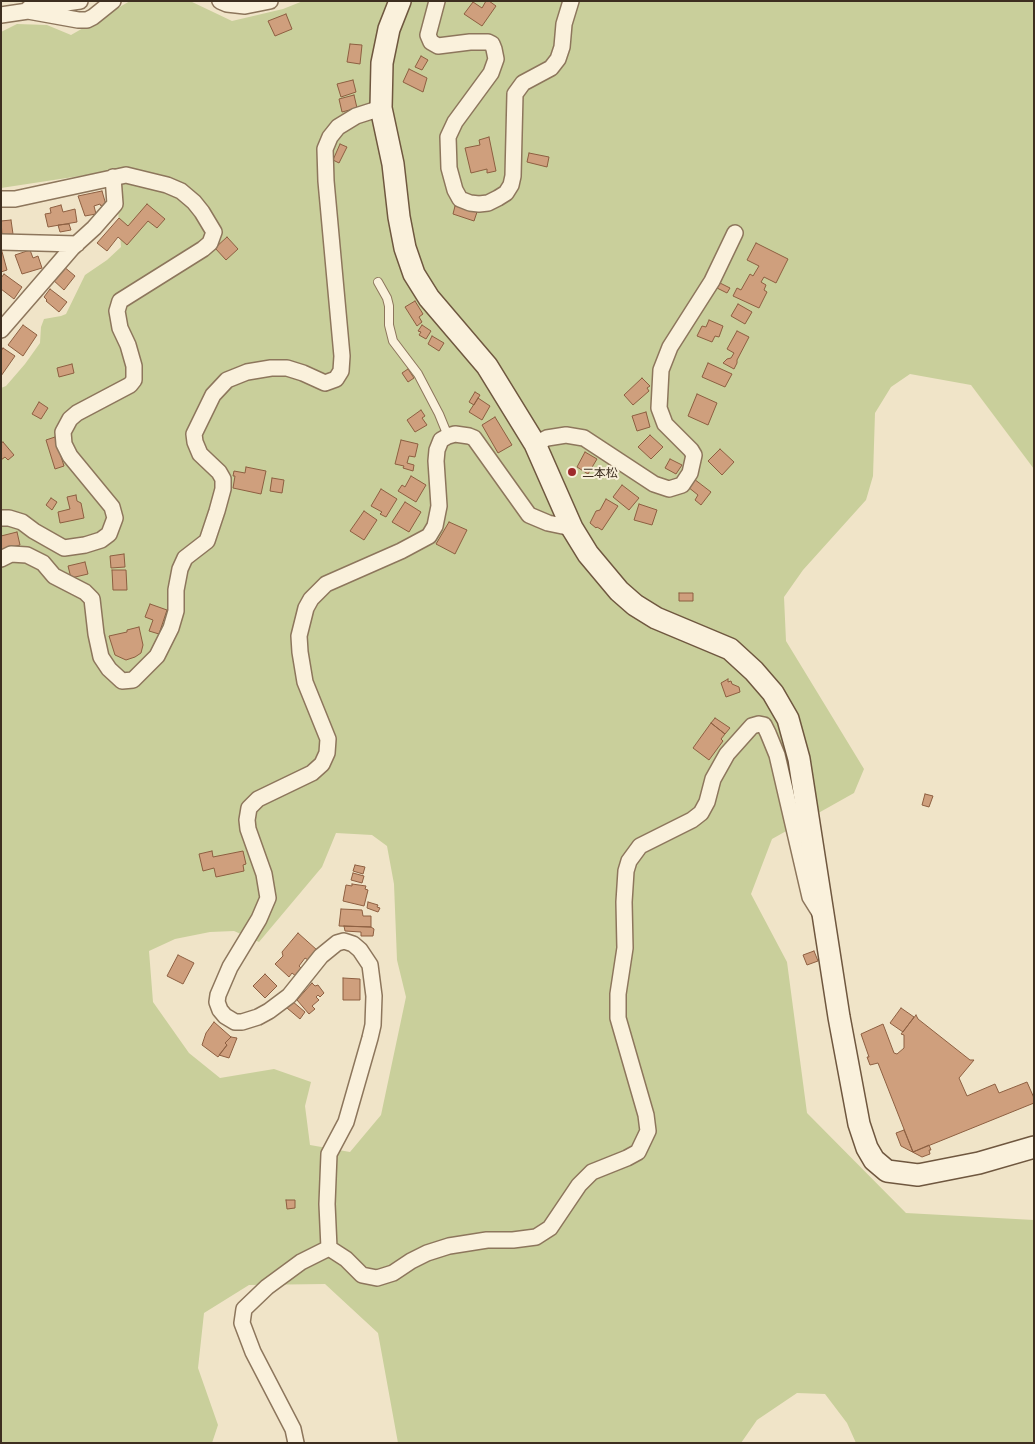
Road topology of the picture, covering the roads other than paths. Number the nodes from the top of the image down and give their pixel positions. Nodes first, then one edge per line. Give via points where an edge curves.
1 (80, 1) edge
2 (113, 1) edge
3 (220, 1) edge
4 (270, 1) edge
5 (400, 1) edge
6 (437, 1) edge
7 (571, 1) edge
8 (26, 11) junction
9 (1, 15) edge
10 (381, 108) junction
11 (113, 177) junction
12 (1, 199) edge
13 (735, 233) dead end
14 (1, 242) edge
15 (77, 244) junction
16 (378, 282) dead end
17 (1, 330) edge
18 (448, 436) junction
19 (535, 444) junction
20 (1, 518) edge
21 (572, 528) junction
22 (1, 559) edge
23 (824, 920) junction
24 (1034, 1147) edge
25 (329, 1248) junction
26 (296, 1443) edge

1 - 8 street via 40,2
2 - 8 street via 87,20
3 - 4 street via 245,6
5 - 10 street via 389,29 382,64
6 - 7 street via 428,34 431,42 438,46 488,42 494,49 496,59 491,73 448,136 449,168 455,190 460,199 479,204 498,198 512,185 515,94 523,83 551,68 558,59
8 - 9 street
10 - 19 street via 405,248 414,274 429,298 487,366
10 - 22 street via 356,116 338,127 325,149 341,371 336,379 325,383 287,368 248,372 227,380 213,395 194,434 200,454 223,479 218,511 207,541 185,558 180,569 176,611 157,656 133,680 122,681 101,657 92,599 27,555 11,554
11 - 12 street via 15,199
11 - 15 street via 115,204
11 - 20 street via 126,175 147,179 181,191 202,212 214,232 213,237 203,249 120,301 117,311 120,328 134,366 134,380 70,418 62,432 70,456 112,507 115,518 109,534 101,540 64,548 22,522
13 - 19 street via 712,281 670,348 661,370 659,408 665,424 694,455 690,473 682,485 669,489 654,484 584,438 547,438
14 - 15 street
15 - 17 street
16 - 18 lane via 389,306 393,342 418,374
18 - 21 street via 455,434 474,438 529,515
18 - 25 street via 441,440 437,450 439,506 435,526 429,536 326,584 306,608 299,636 300,652 305,682 328,739 327,753 322,764 312,773 258,799 249,808 248,829 264,874 268,898 218,995 217,1002 225,1016 242,1022 269,1011 289,996 321,956 338,943 353,944 370,965 373,1025 346,1122 328,1154
19 - 21 street
21 - 23 street via 588,554 635,605 656,618 730,649 773,693 788,720 799,759
23 - 24 street via 859,1124 874,1160 887,1171 918,1175
23 - 25 street via 810,897 777,755 764,725 752,726 727,754 713,779 701,813 640,846 626,870 625,948 618,1018 646,1115 648,1131 638,1152 592,1172 579,1185 550,1228 536,1237 449,1246 427,1253 377,1278 362,1275
25 - 26 street via 301,1262 267,1287 244,1310 242,1323 253,1352 293,1429

